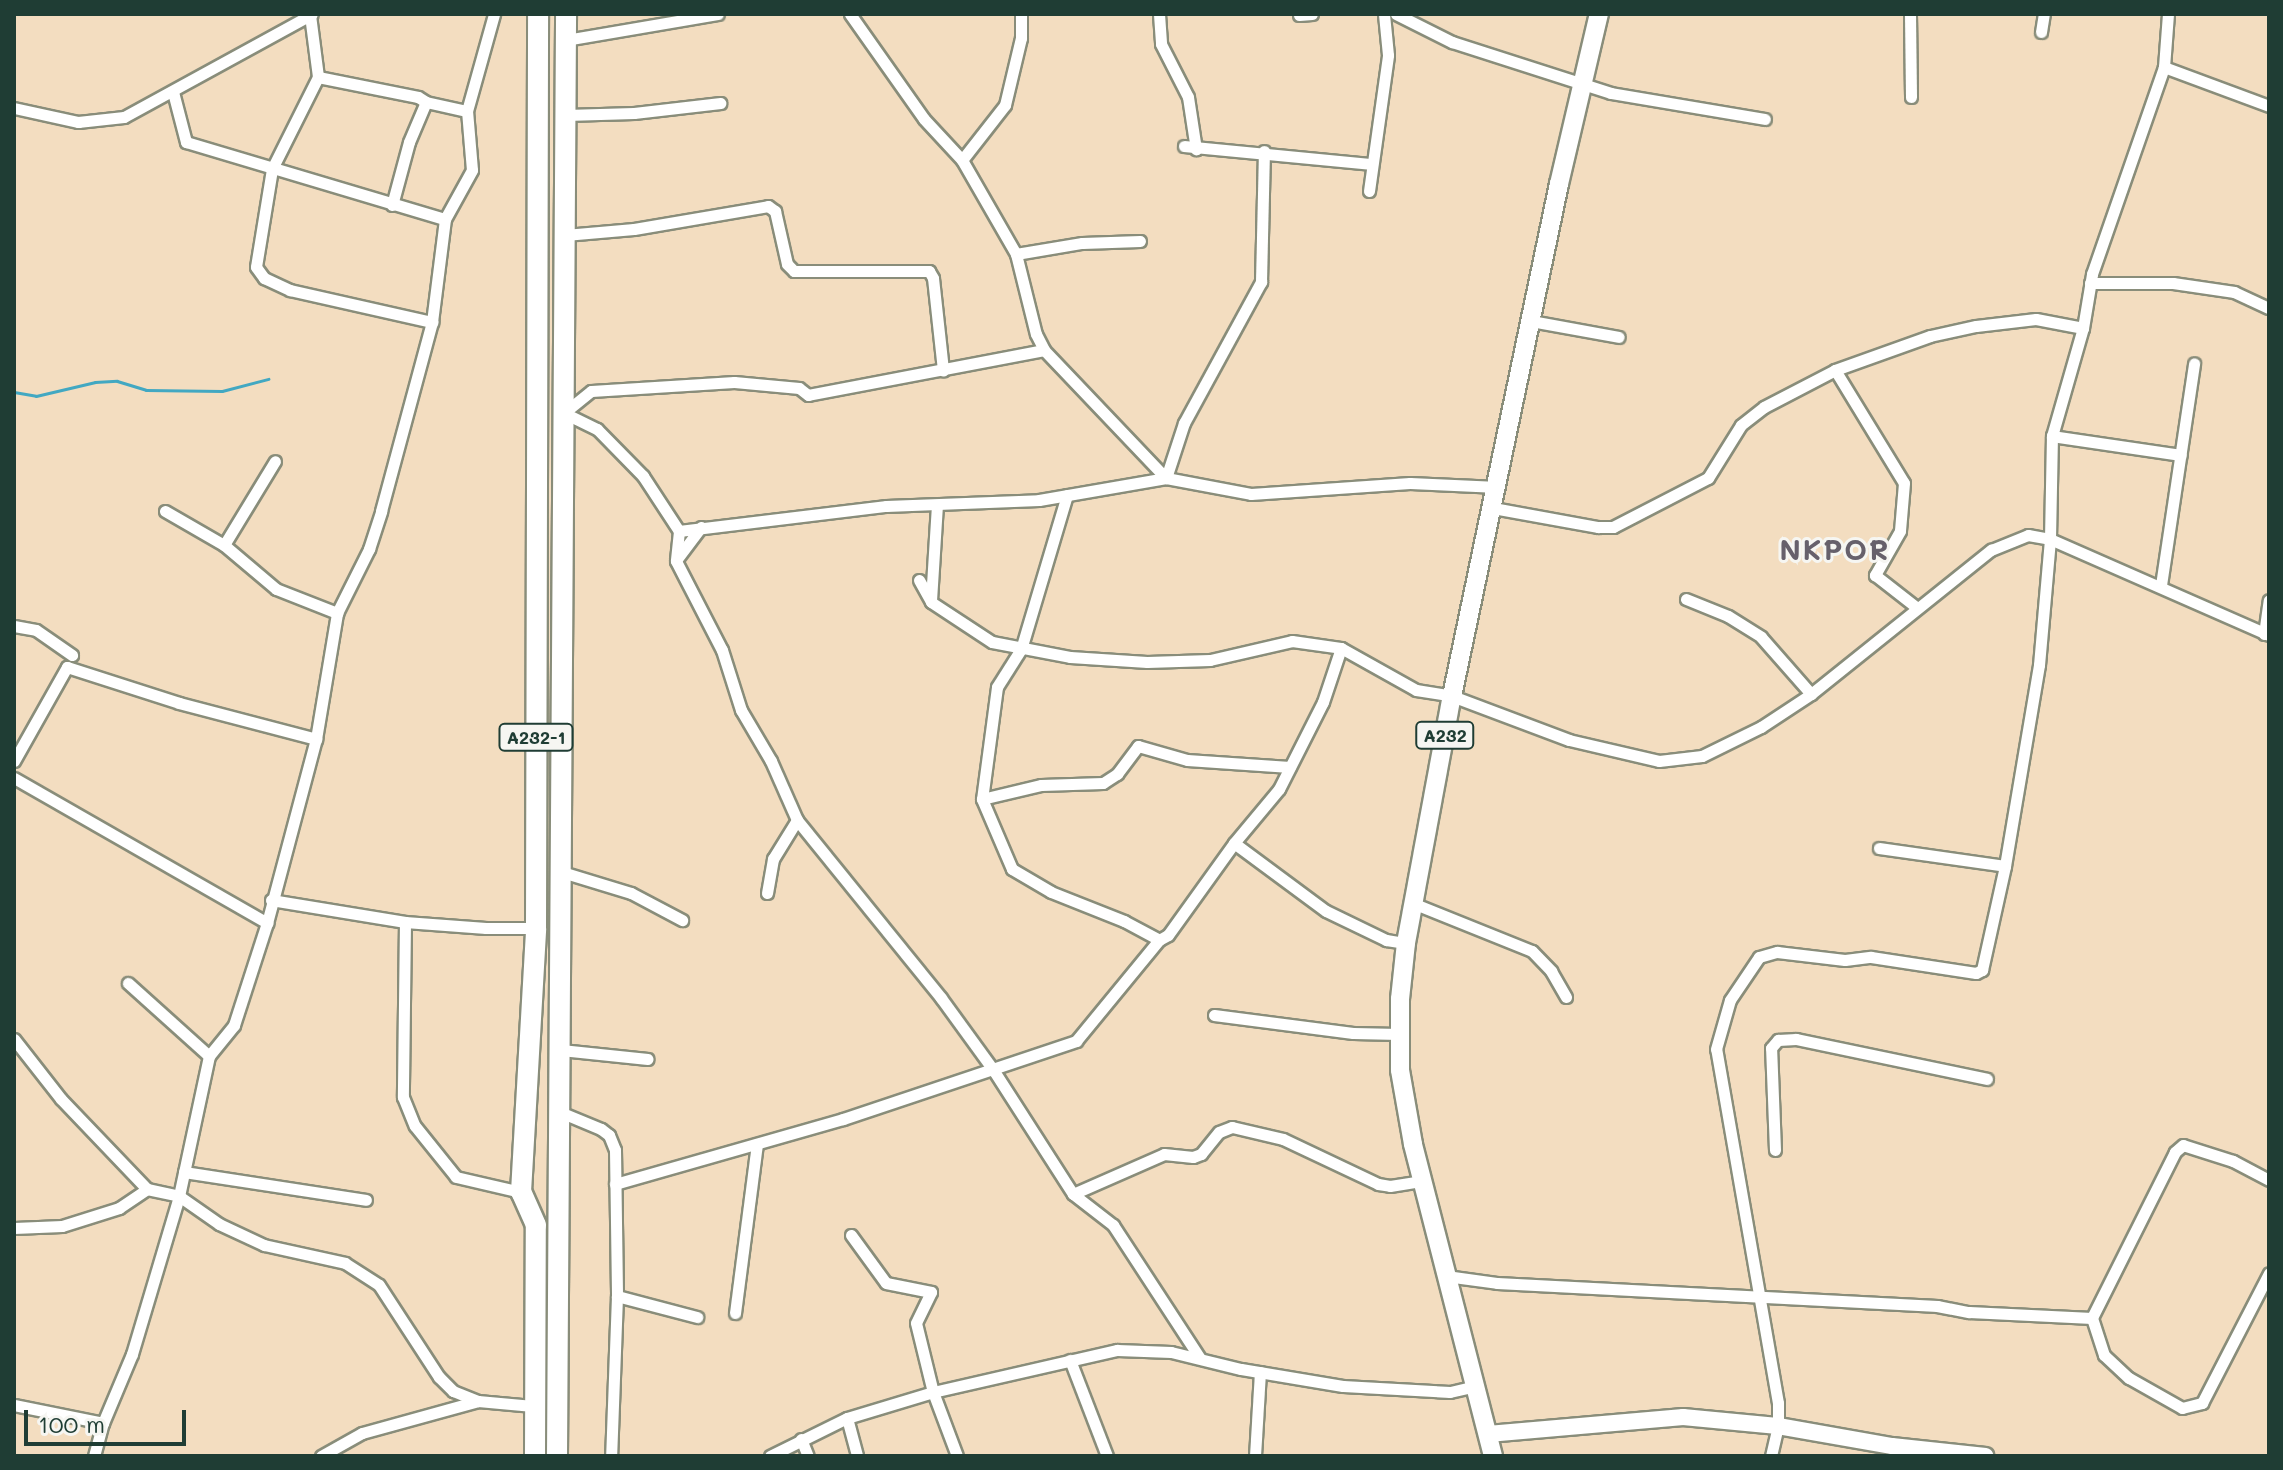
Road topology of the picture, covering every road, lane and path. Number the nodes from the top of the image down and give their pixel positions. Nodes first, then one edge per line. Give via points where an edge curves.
1 (311, 14) edge
2 (494, 14) edge
3 (538, 14) edge
4 (566, 14) edge
5 (718, 14) edge
6 (850, 14) edge
7 (1021, 14) edge
8 (1159, 14) edge
9 (1312, 14) edge
10 (1384, 14) edge
11 (1396, 14) edge
12 (1599, 14) edge
13 (1910, 14) edge
14 (2044, 14) edge
15 (2168, 14) edge
16 (1299, 15) edge
17 (2041, 32) dead end
18 (566, 40) junction
19 (2164, 67) junction
20 (318, 77) junction
21 (1583, 82) junction
22 (173, 92) junction
23 (1911, 97) dead end
24 (426, 102) junction
25 (720, 103) dead end
26 (2269, 106) edge
27 (14, 108) edge
28 (467, 111) junction
29 (566, 115) junction
30 (1765, 119) dead end
31 (1264, 151) junction
32 (962, 160) junction
33 (1372, 164) junction
34 (272, 169) junction
35 (1369, 191) dead end
36 (392, 205) junction
37 (445, 219) junction
38 (565, 235) junction
39 (1140, 241) dead end
40 (1016, 254) junction
41 (2090, 283) junction
42 (2269, 308) edge
43 (1531, 321) junction
44 (432, 322) junction
45 (2083, 328) junction
46 (1619, 337) dead end
47 (1044, 350) junction
48 (2194, 363) dead end
49 (943, 370) junction
50 (1835, 370) junction
51 (564, 413) junction
52 (2052, 436) junction
53 (2181, 455) junction
54 (275, 461) dead end
55 (1166, 478) junction
56 (1498, 487) junction
57 (1067, 495) junction
58 (937, 505) junction
59 (1493, 508) junction
60 (165, 511) dead end
61 (701, 527) junction
62 (679, 531) junction
63 (2050, 539) junction
64 (224, 545) junction
65 (676, 561) junction
66 (919, 580) dead end
67 (2161, 585) junction
68 (1686, 599) dead end
69 (2269, 600) edge
70 (931, 602) junction
71 (1916, 607) junction
72 (337, 613) junction
73 (14, 626) edge
74 (2267, 634) edge
75 (1341, 648) junction
76 (1021, 649) junction
77 (72, 655) dead end
78 (1811, 694) junction
79 (1452, 696) junction
80 (316, 739) junction
81 (14, 761) edge
82 (1290, 767) junction
83 (14, 778) edge
84 (982, 799) junction
85 (797, 820) junction
86 (1234, 843) junction
87 (1879, 848) dead end
88 (2005, 866) junction
89 (562, 872) junction
90 (767, 893) dead end
91 (271, 900) junction
92 (1415, 904) junction
93 (682, 920) dead end
94 (405, 922) junction
95 (267, 923) junction
96 (536, 928) junction
97 (1159, 940) junction
98 (1406, 943) junction
99 (128, 983) dead end
100 (1566, 997) dead end
101 (1214, 1015) dead end
102 (1399, 1034) junction
103 (14, 1039) edge
104 (561, 1050) junction
105 (209, 1056) junction
106 (648, 1059) dead end
107 (994, 1071) junction
108 (1987, 1079) dead end
109 (560, 1112) junction
110 (757, 1144) junction
111 (1775, 1150) dead end
112 (184, 1172) junction
113 (2269, 1180) edge
114 (1421, 1181) junction
115 (615, 1184) junction
116 (147, 1189) junction
117 (521, 1192) junction
118 (1073, 1194) junction
119 (179, 1196) junction
120 (366, 1200) dead end
121 (14, 1228) edge
122 (851, 1235) dead end
123 (2269, 1273) edge
124 (1446, 1276) junction
125 (617, 1296) junction
126 (1761, 1299) junction
127 (735, 1313) dead end
128 (697, 1317) dead end
129 (2092, 1318) junction
130 (1199, 1357) junction
131 (1070, 1360) junction
132 (1260, 1372) junction
133 (1475, 1386) junction
134 (933, 1392) junction
135 (534, 1400) junction
136 (478, 1401) junction
137 (14, 1405) edge
138 (847, 1418) junction
139 (103, 1423) junction
140 (1778, 1426) junction
141 (1488, 1434) junction
142 (801, 1439) junction
143 (1891, 1451) edge
144 (94, 1456) edge
145 (321, 1456) edge
146 (532, 1456) edge
147 (560, 1456) edge
148 (611, 1456) edge
149 (770, 1456) edge
150 (808, 1456) edge
151 (857, 1456) edge
152 (957, 1456) edge
153 (1107, 1456) edge
154 (1255, 1456) edge
155 (1493, 1456) edge
156 (1771, 1456) edge
157 (1985, 1456) edge

1 - 20 street
1 - 22 street
2 - 28 street
3 - 96 highway, A232-1
4 - 18 highway, A232-1
5 - 18 street
6 - 32 street via 924,119
7 - 32 street via 1021,38 1005,105
8 - 31 street via 1161,44 1188,97 1190,147
9 - 16 street
10 - 33 street via 1388,55
11 - 21 street via 1452,42
12 - 21 main road, A232
13 - 23 street
14 - 17 street
15 - 19 street
18 - 29 highway, A232-1
19 - 26 street
19 - 41 street
20 - 24 street
20 - 34 street
21 - 30 street via 1611,93
21 - 43 main road, A232
22 - 27 street via 102,122
22 - 34 street via 186,142
24 - 28 street
24 - 36 street
25 - 29 street
28 - 37 street via 472,170
29 - 38 highway, A232-1
31 - 33 street
31 - 55 street via 1261,282 1184,423
32 - 40 street
33 - 35 street
34 - 36 street
34 - 44 street via 256,267 264,278 290,290
36 - 37 street
37 - 44 street
38 - 49 street via 768,206 775,211 787,264 794,271 929,271
38 - 51 highway, A232-1
39 - 40 street via 1082,243
40 - 47 street
41 - 42 street via 2173,283 2234,292
41 - 45 street
43 - 46 street
43 - 56 main road, A232
44 - 72 street via 369,549
45 - 50 street via 2036,319 1976,326 1930,336
45 - 52 street
47 - 49 street
47 - 55 street
48 - 53 street
49 - 51 street via 808,395 799,388 734,382 591,391
50 - 59 street via 1741,425 1708,478 1627,522 1598,527
50 - 71 street via 1904,483 1900,531 1875,575
51 - 62 street via 597,429 643,476
51 - 89 highway, A232-1
52 - 53 street
52 - 63 street
53 - 67 street
54 - 64 street
55 - 56 street via 1251,494 1410,483
55 - 57 street
56 - 59 main road, A232
57 - 58 street
57 - 76 street
58 - 61 street
58 - 70 street
59 - 79 main road, A232
60 - 64 street
61 - 62 street
61 - 65 street
62 - 65 street
63 - 67 street
63 - 71 street via 2028,535 1991,550
63 - 88 street via 2039,665
64 - 72 street via 276,589
65 - 85 street via 722,650 741,710
66 - 70 street
67 - 74 street
68 - 78 street via 1761,637
69 - 74 street
70 - 76 street via 992,642
71 - 78 street
72 - 80 street
73 - 77 street via 36,630
75 - 76 street via 1292,641 1210,660 1147,662
75 - 79 street via 1416,690
75 - 82 street via 1323,702
76 - 84 street via 997,687
78 - 79 street via 1702,756 1659,761 1569,740
79 - 92 main road, A232
80 - 81 street via 67,667
80 - 91 street
82 - 84 street via 1187,760 1138,746 1103,783 1041,785
82 - 86 street via 1279,789
83 - 95 street
84 - 97 street via 1012,869
85 - 90 street via 773,859
85 - 107 street
86 - 97 street via 1168,935
86 - 98 street via 1326,911 1386,940
87 - 88 street
88 - 126 street via 1985,962 1976,973 1871,957 1845,960 1777,952 1759,957 1730,1000 1716,1049
89 - 93 street via 631,893
89 - 104 highway, A232-1
91 - 94 street
91 - 95 street
92 - 98 main road, A232
92 - 100 street via 1532,951
94 - 96 street
94 - 117 street via 403,1097 415,1126 456,1177
95 - 105 street via 234,1025
96 - 117 highway, A232-1
97 - 107 street via 1076,1041
98 - 102 main road, A232
99 - 105 street
101 - 102 street
102 - 114 main road, A232
103 - 116 street via 61,1099
104 - 106 street
104 - 109 highway, A232-1
105 - 112 street
107 - 110 street
107 - 118 street
108 - 111 street via 1796,1039 1778,1040 1771,1048
109 - 115 street via 609,1135 615,1150
109 - 147 highway, A232-1
110 - 115 street
110 - 127 street
112 - 119 street
112 - 120 street
113 - 129 street via 2233,1161 2183,1145
114 - 118 street via 1378,1184 1283,1139 1232,1127 1219,1132 1201,1154 1164,1154
114 - 124 main road, A232
115 - 125 street
116 - 119 street
116 - 121 street via 119,1208 62,1226
117 - 135 highway, A232-1 via 536,1225
118 - 130 street via 1113,1225
119 - 136 street via 219,1224 264,1245 345,1263 379,1285 439,1377 453,1391
119 - 139 street via 132,1354
122 - 134 street via 886,1283 931,1292 916,1323
123 - 129 street via 2202,1403 2182,1408 2129,1378 2104,1355
124 - 126 street
124 - 133 main road, A232
125 - 128 street
125 - 148 street
126 - 129 street
126 - 140 street
130 - 131 street via 1117,1350
130 - 132 street
131 - 134 street
131 - 153 street
132 - 133 street via 1399,1391 1450,1392
132 - 154 street
133 - 141 main road, A232
134 - 138 street
134 - 152 street
135 - 136 street
135 - 146 highway, A232-1
136 - 145 street via 362,1433
137 - 139 street
138 - 142 street
138 - 151 street
139 - 144 street
140 - 141 street via 1683,1417
140 - 143 street
140 - 156 street
141 - 155 main road, A232
142 - 149 street
142 - 150 street
143 - 157 street

